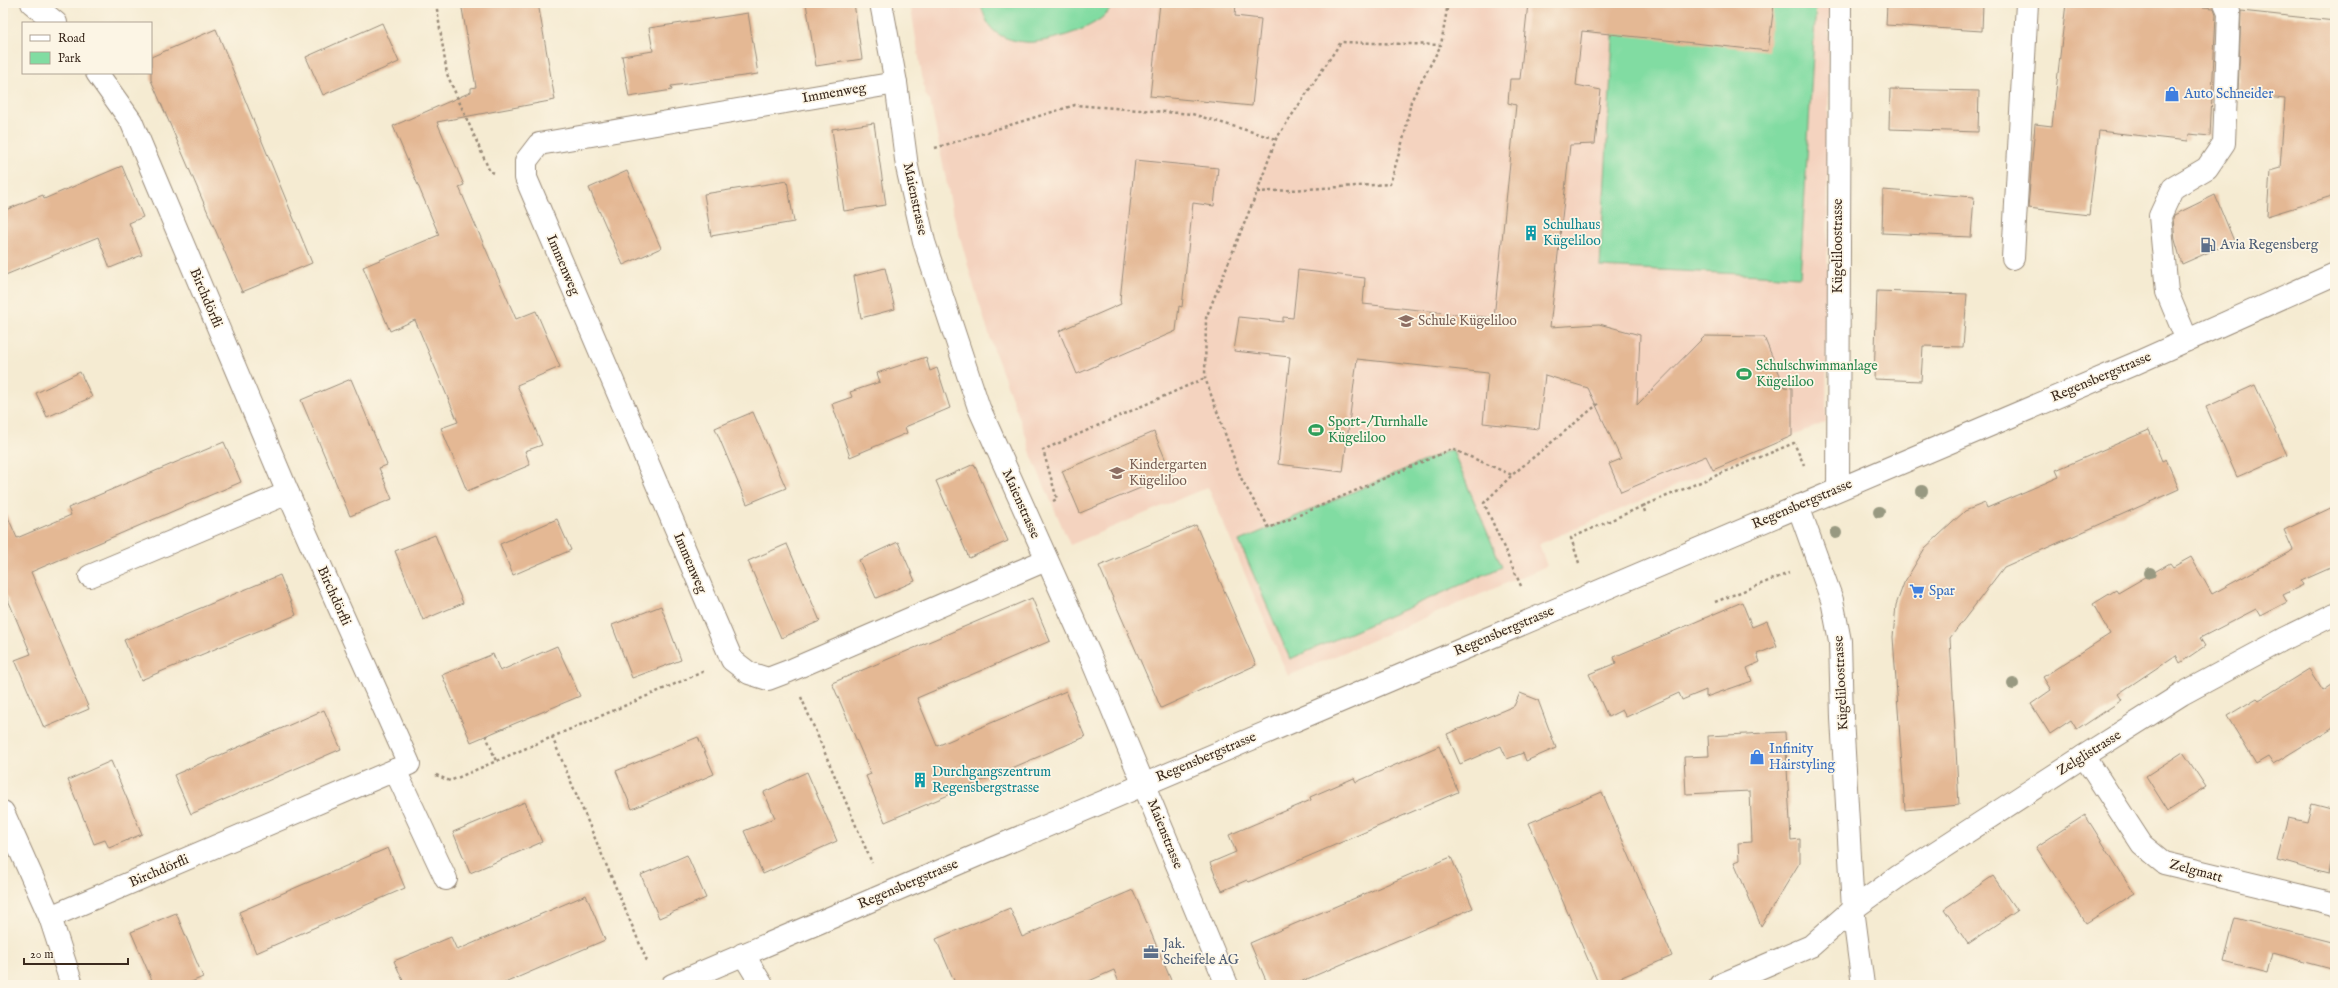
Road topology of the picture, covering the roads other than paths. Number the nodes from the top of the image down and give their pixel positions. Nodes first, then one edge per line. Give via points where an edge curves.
1 (32, 3) edge
2 (881, 3) edge
3 (1840, 3) edge
4 (2027, 3) edge
5 (2225, 3) edge
6 (55, 22) edge
7 (98, 74) edge
8 (896, 83) junction
9 (2013, 258) dead end
10 (2335, 274) edge
11 (2187, 340) junction
12 (1838, 489) junction
13 (288, 493) junction
14 (1798, 506) junction
15 (1046, 560) junction
16 (90, 576) dead end
17 (2335, 614) edge
18 (2084, 756) junction
19 (402, 767) junction
20 (1144, 784) junction
21 (3, 812) edge
22 (446, 879) dead end
23 (2335, 904) edge
24 (1853, 909) junction
25 (50, 917) junction
26 (744, 954) junction
27 (72, 985) edge
28 (672, 985) edge
29 (762, 985) edge
30 (1227, 985) edge
31 (1720, 985) edge
32 (1863, 985) edge

1 - 6 street
2 - 8 street, Maienstrasse
3 - 12 street, Kügeliloostrasse
4 - 9 street
5 - 11 street via 2229,12 2224,143 2207,168 2173,188 2160,216 2167,292
7 - 13 street, Birchdörfli via 131,121
8 - 15 street, Maienstrasse via 907,167 924,242 979,408
8 - 15 street, Immenweg via 539,144 526,161 526,178 732,660 749,673 768,679
10 - 11 street, Regensbergstrasse
11 - 12 street, Regensbergstrasse
12 - 14 street, Regensbergstrasse
13 - 16 street
13 - 19 street, Birchdörfli
14 - 20 street, Regensbergstrasse
14 - 24 street, Kügeliloostrasse via 1832,600 1840,641
15 - 20 street, Maienstrasse
17 - 18 street, Zelglistrasse via 2182,694
18 - 23 street, Zelgmatt via 2142,845 2164,863
18 - 24 street, Zelglistrasse via 1899,876
19 - 22 street
19 - 25 street, Birchdörfli
20 - 26 street, Regensbergstrasse
20 - 30 street, Maienstrasse
21 - 25 street
24 - 31 street, Zelglistrasse via 1811,946
24 - 32 street, Kügeliloostrasse
25 - 27 street
26 - 28 street, Regensbergstrasse
26 - 29 street

